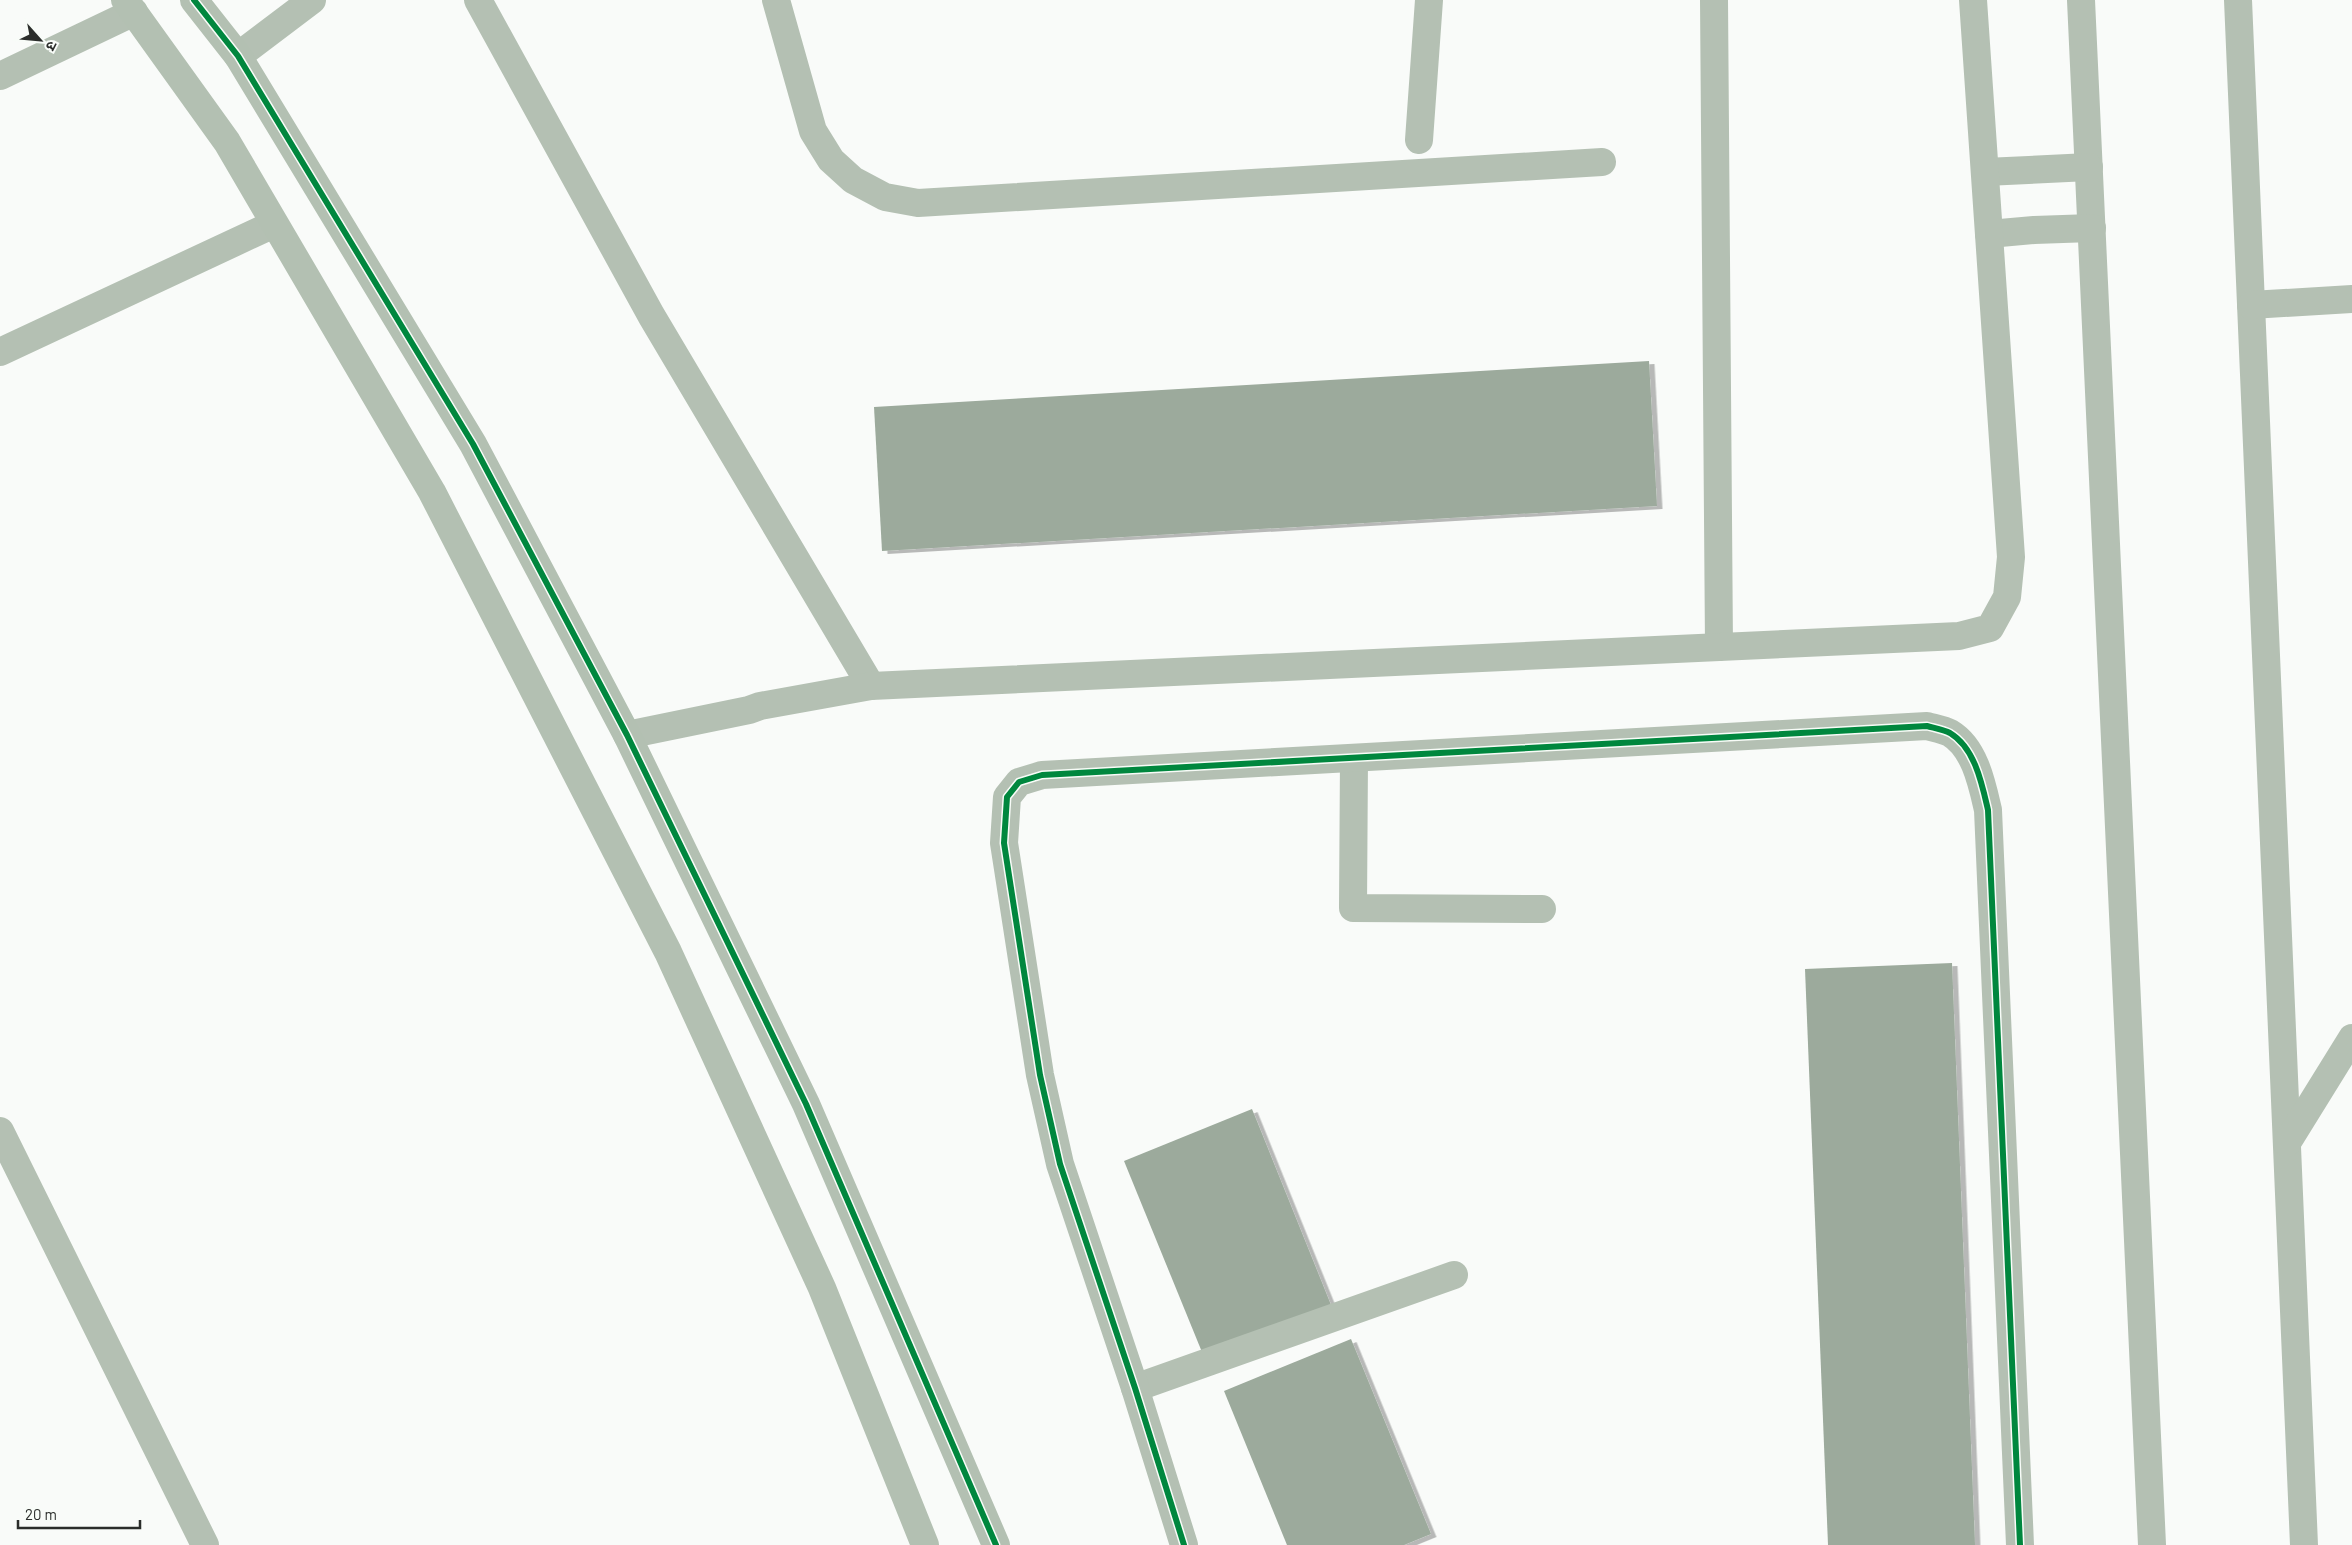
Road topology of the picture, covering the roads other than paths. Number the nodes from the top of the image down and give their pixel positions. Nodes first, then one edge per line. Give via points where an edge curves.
1 (194, 0) edge
2 (312, 0) edge
3 (478, 0) edge
4 (776, 0) edge
5 (1429, 0) edge
6 (1714, 0) edge
7 (1974, 0) edge
8 (2082, 0) edge
9 (2238, 0) edge
10 (130, 6) edge
11 (238, 56) junction
12 (0, 76) edge
13 (1419, 140) dead end
14 (1602, 162) dead end
15 (2089, 167) junction
16 (1985, 172) junction
17 (274, 224) junction
18 (2092, 228) junction
19 (1989, 234) junction
20 (2352, 299) edge
21 (2251, 305) junction
22 (0, 352) edge
23 (1719, 647) junction
24 (870, 686) junction
25 (627, 734) junction
26 (1354, 758) junction
27 (1542, 909) dead end
28 (2352, 1038) edge
29 (0, 1132) edge
30 (2286, 1143) junction
31 (1454, 1275) dead end
32 (1135, 1388) junction
33 (205, 1545) edge
34 (925, 1545) edge
35 (996, 1545) edge
36 (1184, 1545) edge
37 (2020, 1545) edge
38 (2152, 1545) edge
39 (2304, 1545) edge

1 - 11 street
2 - 11 street
3 - 24 street via 651,315
4 - 14 street via 813,131 831,160 853,180 885,197 918,203
5 - 13 street
6 - 23 street
7 - 16 street
8 - 15 street
9 - 21 street
10 - 12 street
10 - 17 street via 227,142
11 - 25 street via 473,444
15 - 16 street
15 - 18 street
16 - 19 street
17 - 22 street
17 - 34 street via 432,492 668,952 822,1288
18 - 19 street
18 - 38 street
19 - 23 street via 2011,557 2007,597 1990,628 1959,636
20 - 21 street
21 - 30 street
23 - 24 street
24 - 25 street
25 - 35 street via 806,1104
26 - 27 street via 1353,908
26 - 32 street via 1042,775 1020,782 1008,797 1004,843 1040,1075 1060,1164
26 - 37 street via 1927,726 1950,733 1968,752 1980,776 1988,810
28 - 30 street
29 - 33 street
30 - 39 street
31 - 32 street
32 - 36 street

